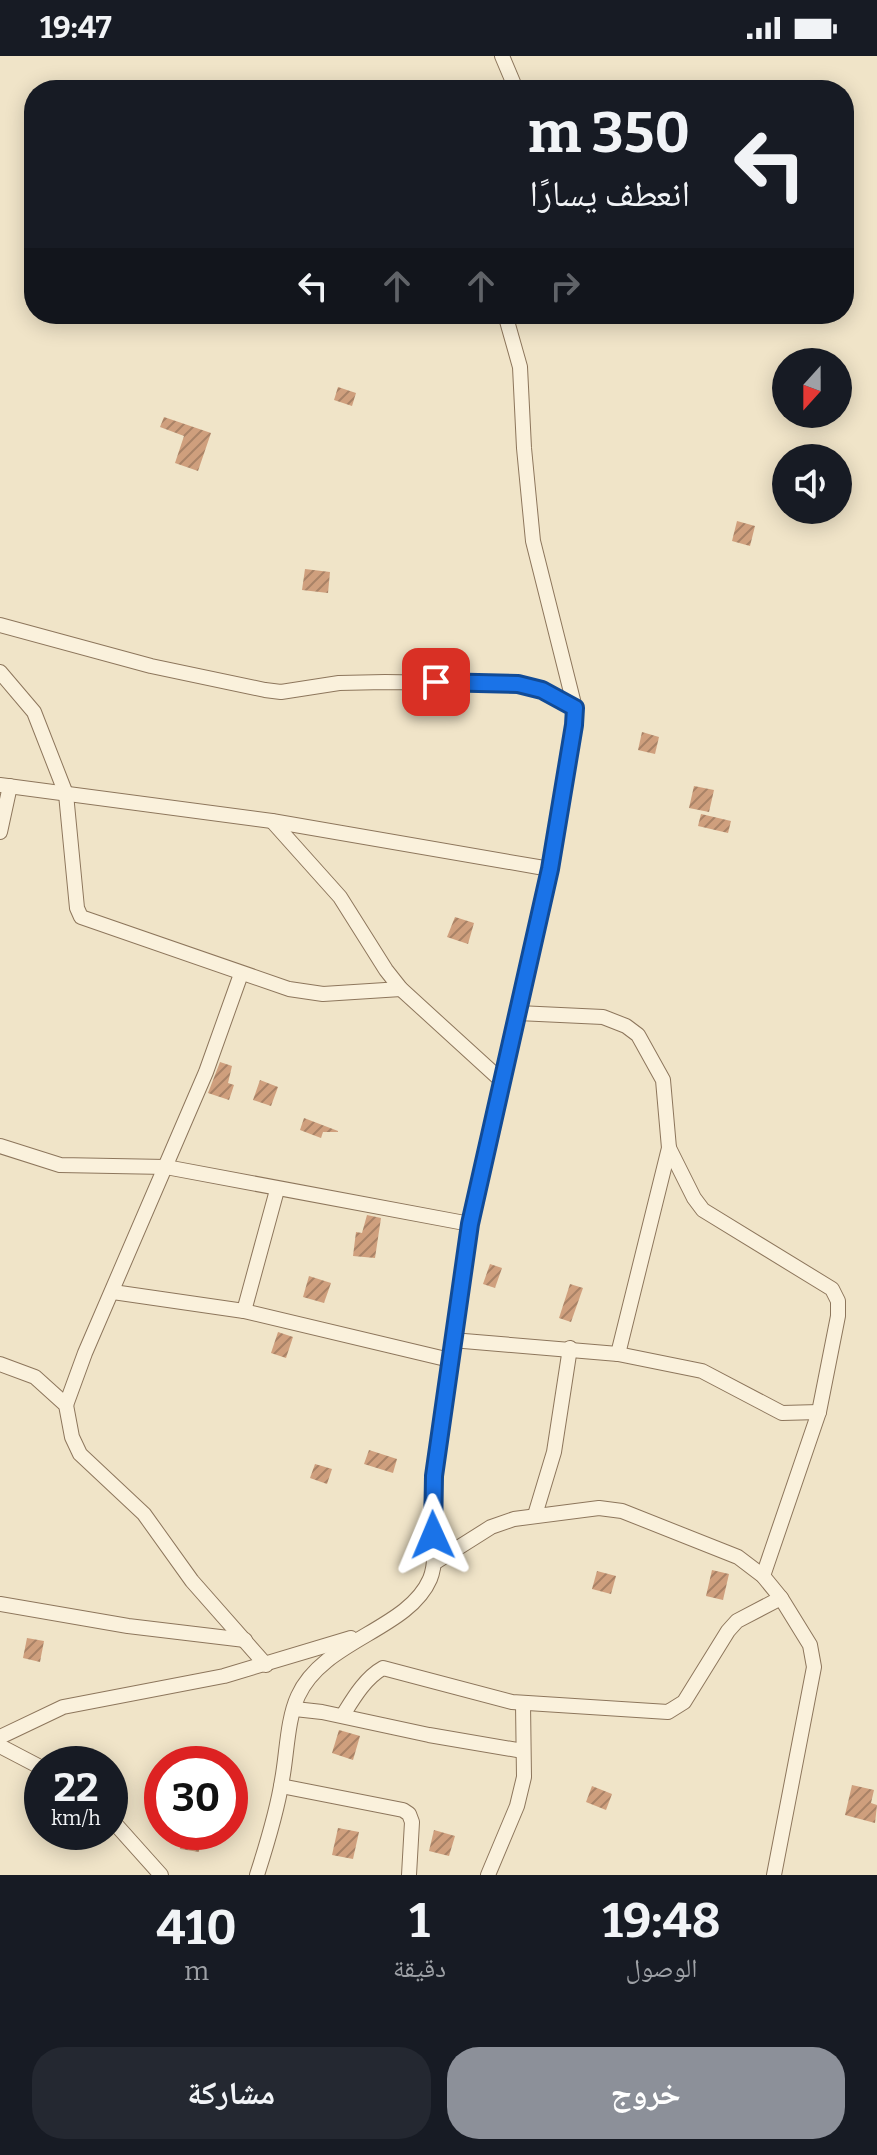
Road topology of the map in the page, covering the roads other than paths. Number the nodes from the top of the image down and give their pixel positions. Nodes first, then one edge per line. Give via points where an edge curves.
1 (502, 56) edge
2 (512, 80) edge
3 (508, 324) edge
4 (0, 625) edge
5 (0, 672) edge
6 (575, 708) junction
7 (5, 785) edge
8 (66, 794) junction
9 (272, 821) junction
10 (0, 832) edge
11 (550, 869) junction
12 (241, 974) junction
13 (401, 989) junction
14 (518, 1013) junction
15 (503, 1082) junction
16 (0, 1146) edge
17 (669, 1148) junction
18 (166, 1167) junction
19 (277, 1190) junction
20 (470, 1224) junction
21 (113, 1292) junction
22 (244, 1311) junction
23 (452, 1340) junction
24 (570, 1348) junction
25 (618, 1354) junction
26 (450, 1360) junction
27 (0, 1364) edge
28 (66, 1405) junction
29 (819, 1412) junction
30 (535, 1515) junction
31 (434, 1563) junction
32 (763, 1576) junction
33 (781, 1598) junction
34 (0, 1604) edge
35 (363, 1634) junction
36 (245, 1640) junction
37 (266, 1665) junction
38 (523, 1704) junction
39 (295, 1709) junction
40 (343, 1715) junction
41 (0, 1737) edge
42 (0, 1746) edge
43 (523, 1751) junction
44 (24, 1759) edge
45 (281, 1786) junction
46 (128, 1838) edge
47 (161, 1875) edge
48 (257, 1875) edge
49 (409, 1875) edge
50 (488, 1875) edge
51 (774, 1875) edge

1 - 2 street
3 - 6 street via 520,367 533,541
4 - 6 street via 265,690 339,683 518,684
5 - 8 street via 34,712
6 - 11 street
7 - 8 street
7 - 10 street
8 - 9 street
8 - 12 street via 81,917
9 - 11 street
9 - 13 street via 340,897
11 - 14 street
12 - 13 street via 323,994
12 - 18 street
13 - 15 street
14 - 15 street
14 - 17 street via 603,1017 638,1035 663,1080
15 - 20 street
16 - 18 street via 60,1165
17 - 25 street
17 - 29 street via 703,1210 832,1289 838,1316
18 - 19 street
18 - 21 street
19 - 20 street
19 - 22 street
20 - 23 street
21 - 22 street
21 - 28 street
22 - 26 street
23 - 24 street
23 - 26 street
24 - 25 street
24 - 30 street via 554,1452
25 - 29 street via 702,1371 782,1413
26 - 31 street via 434,1476
27 - 28 street via 35,1377
28 - 36 street via 80,1454 144,1514 192,1581
29 - 32 street
30 - 31 street via 491,1527
30 - 32 street via 599,1508 622,1511 738,1557
31 - 35 street via 425,1587 405,1612
32 - 33 street
33 - 38 street via 737,1621 684,1702 668,1712
33 - 51 street via 810,1645 814,1667
34 - 36 street
35 - 37 street
35 - 39 street via 307,1682
36 - 37 street
37 - 41 street via 63,1707
38 - 40 street via 383,1668
38 - 43 street
39 - 40 street
39 - 45 street
40 - 43 street
42 - 44 street
43 - 50 street via 517,1806
45 - 48 street
45 - 49 street via 409,1814
46 - 47 street

